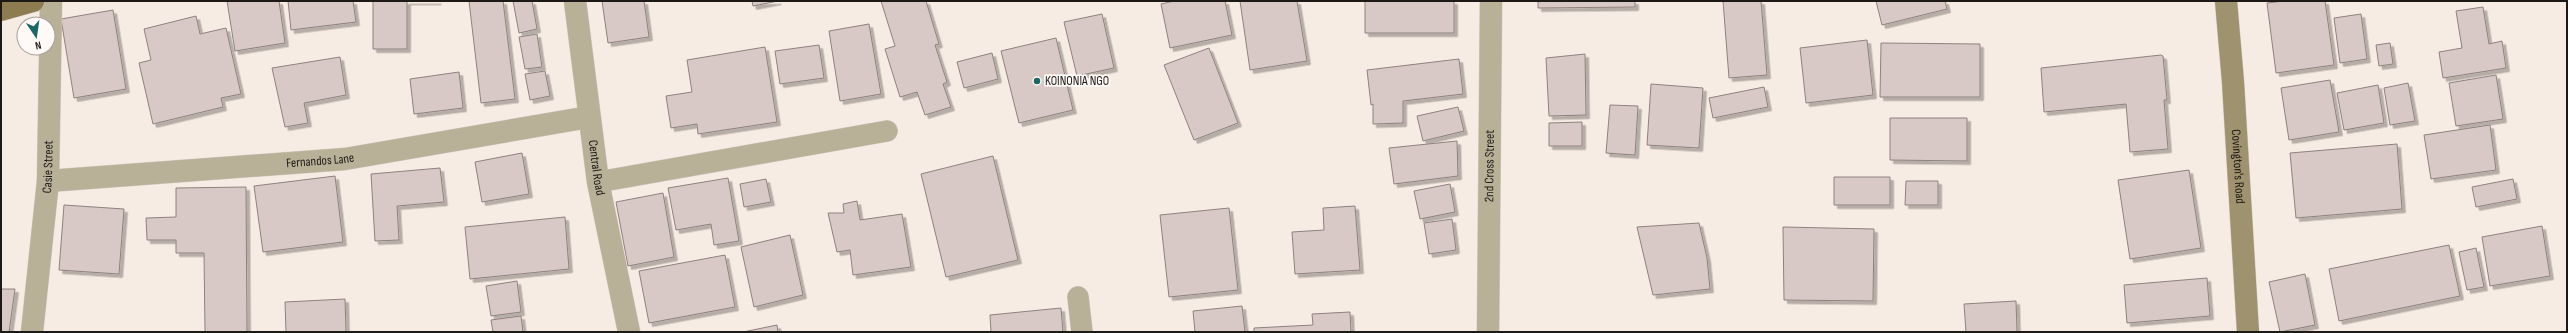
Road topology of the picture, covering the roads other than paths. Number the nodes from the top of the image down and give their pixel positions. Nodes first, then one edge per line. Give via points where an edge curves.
1 (33, 1) edge
2 (51, 1) edge
3 (575, 1) edge
4 (1490, 1) edge
5 (2226, 1) edge
6 (1, 10) edge
7 (589, 117) junction
8 (888, 131) dead end
9 (48, 181) junction
10 (598, 182) junction
11 (1078, 297) dead end
12 (32, 332) edge
13 (629, 332) edge
14 (1082, 332) edge
15 (1488, 332) edge
16 (2248, 332) edge

1 - 6 main road
2 - 9 street, Casie Street
3 - 7 street, Central Road
4 - 15 street, 2nd Cross Street
5 - 16 main road, Covington's Road
7 - 9 street, Fernandos Lane via 345,159
7 - 10 street, Central Road
8 - 10 lane
9 - 12 street, Casie Street
10 - 13 street, Central Road
11 - 14 lane

